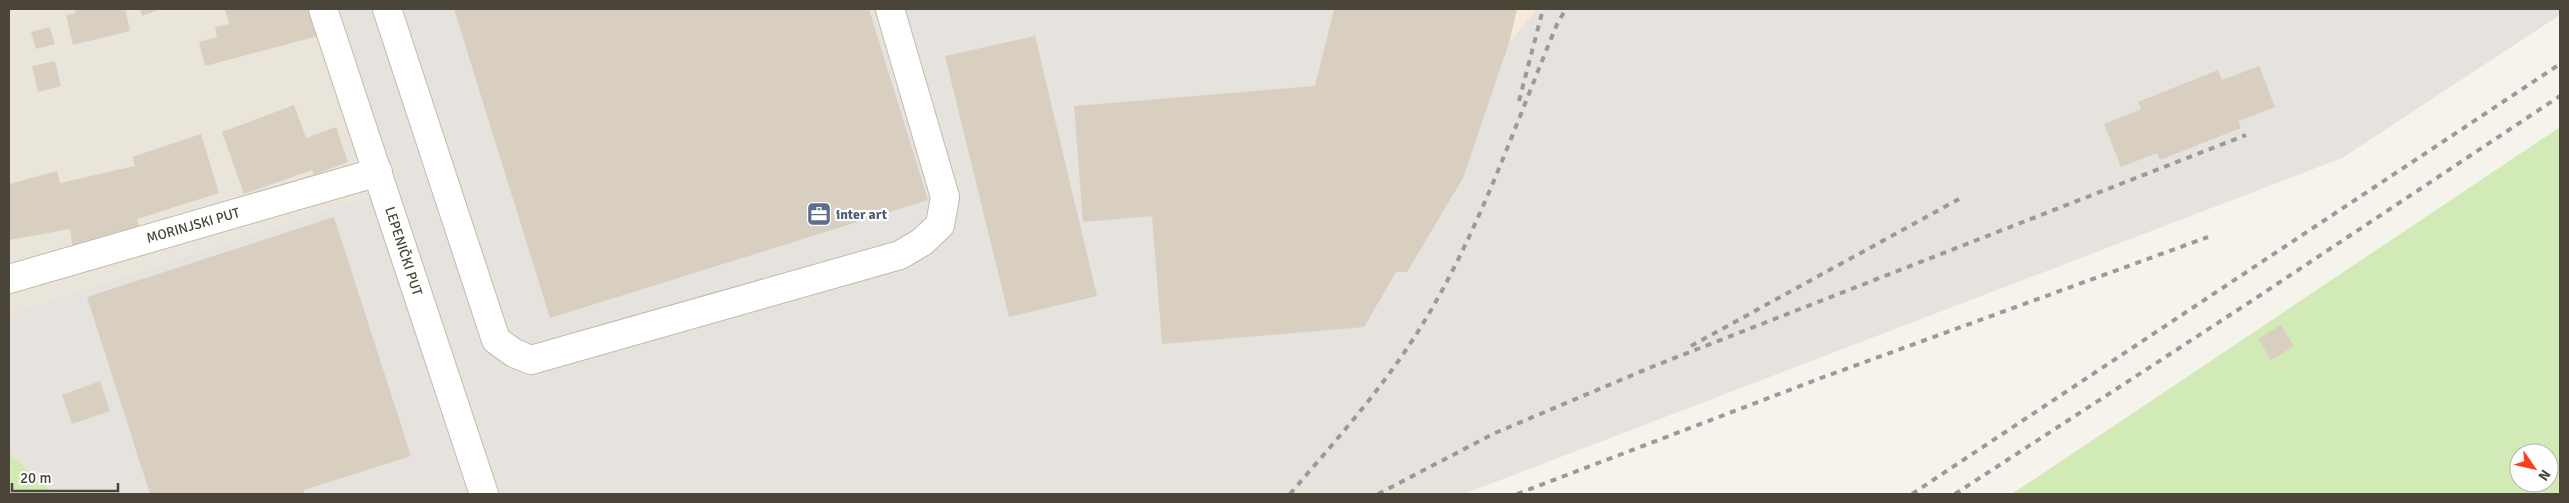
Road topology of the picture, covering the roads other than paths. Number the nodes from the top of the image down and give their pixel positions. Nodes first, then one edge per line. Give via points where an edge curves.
1 (323, 9) edge
2 (387, 9) edge
3 (890, 9) edge
4 (378, 172) junction
5 (9, 279) edge
6 (484, 494) edge

1 - 4 street, LEPENIČKI PUT
2 - 3 street via 496,340 531,360 900,255 922,242 940,225 945,197
4 - 5 street, MORINJSKI PUT
4 - 6 street, LEPENIČKI PUT

